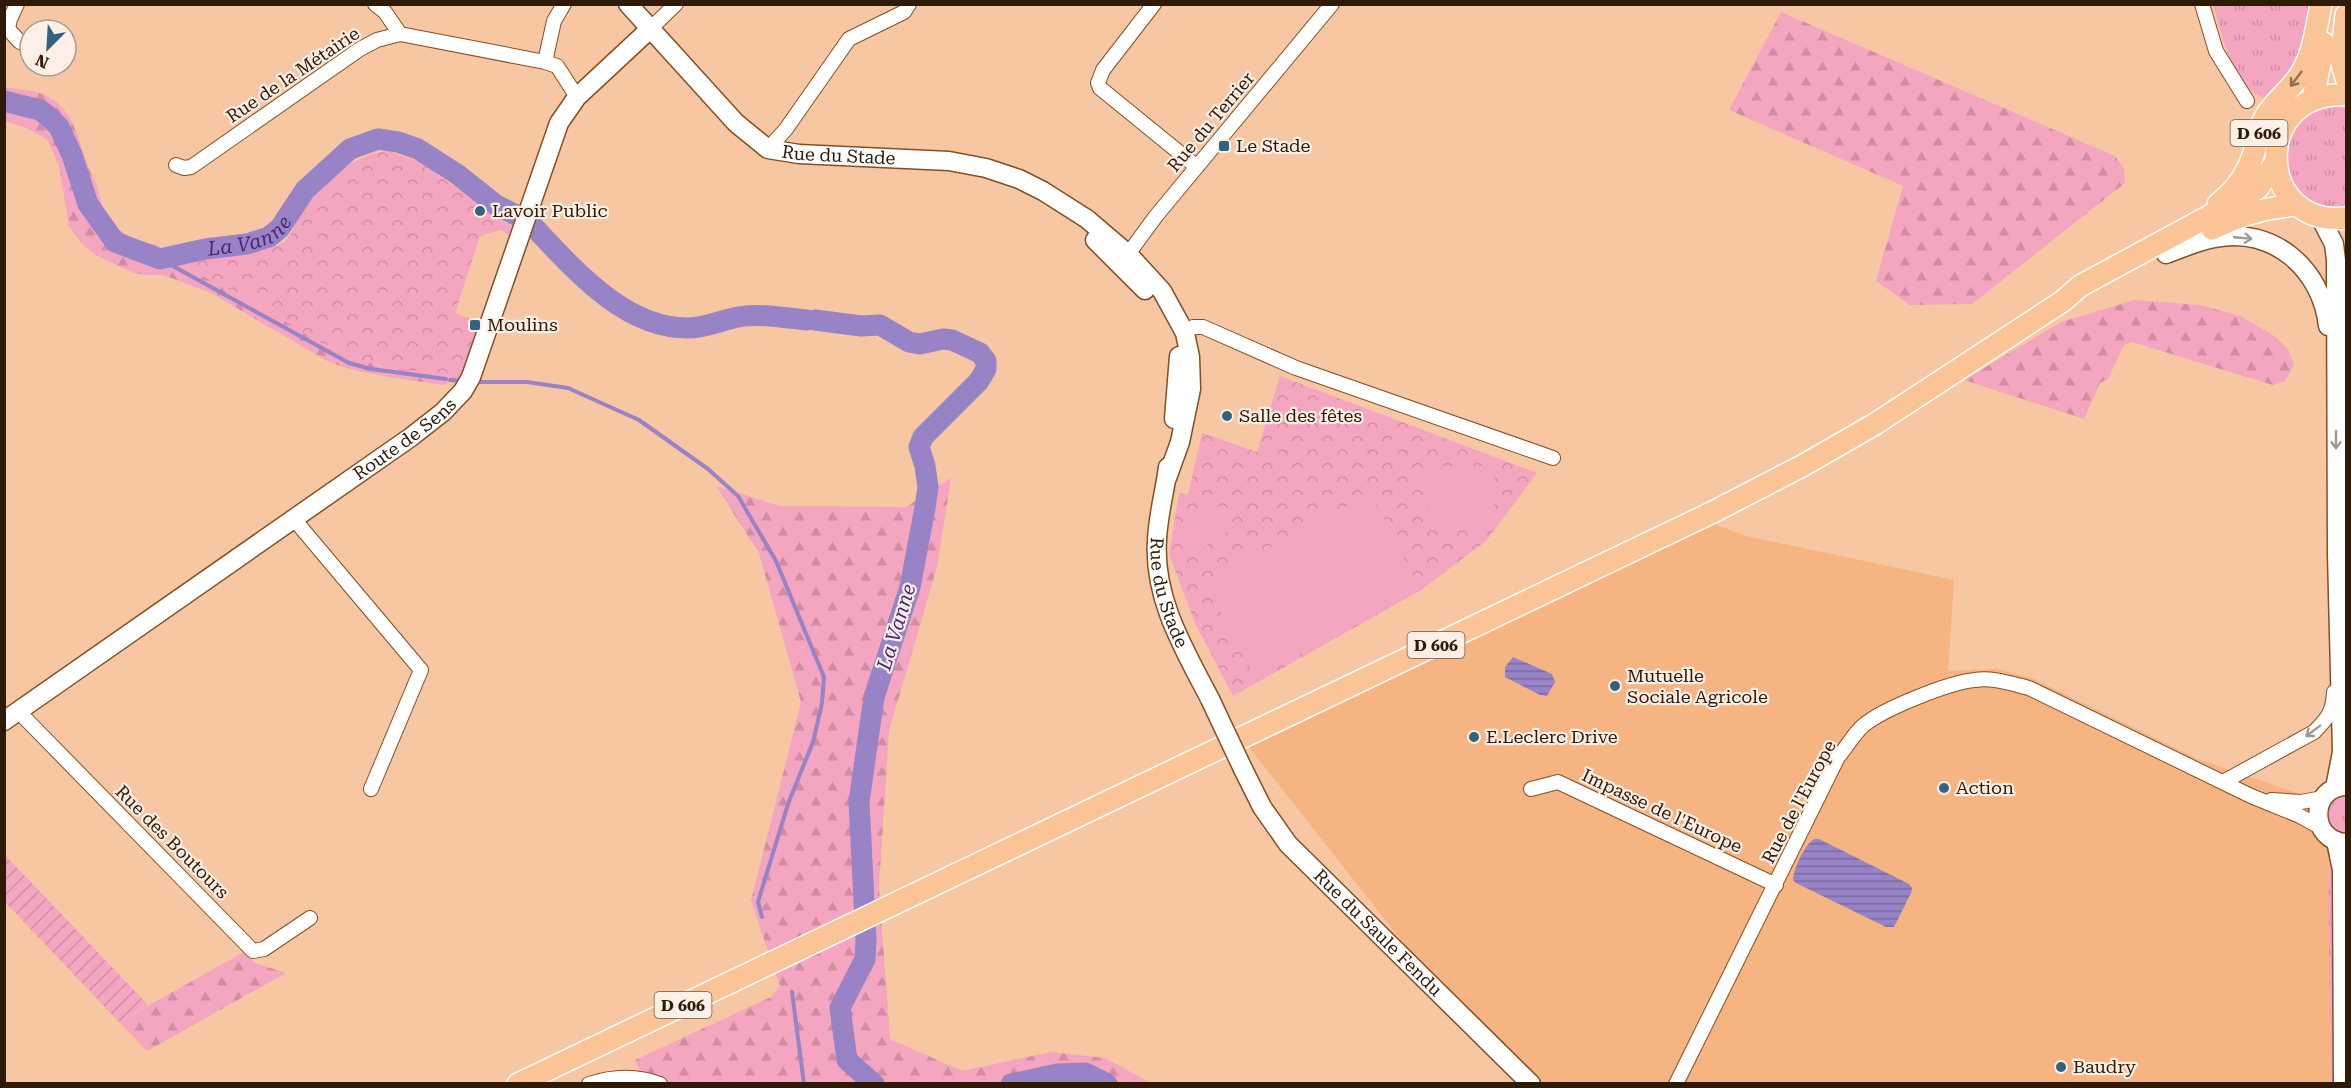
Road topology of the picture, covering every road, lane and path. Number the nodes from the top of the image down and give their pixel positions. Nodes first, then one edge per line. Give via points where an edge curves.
1 (17, 4) edge
2 (375, 4) edge
3 (564, 4) edge
4 (628, 4) edge
5 (676, 4) edge
6 (909, 4) edge
7 (1154, 4) edge
8 (1332, 4) edge
9 (2202, 4) edge
10 (2321, 4) edge
11 (2332, 4) edge
12 (2346, 15) edge
13 (650, 29) junction
14 (400, 34) junction
15 (18, 40) edge
16 (545, 62) junction
17 (2346, 78) edge
18 (2346, 95) edge
19 (577, 97) junction
20 (2313, 99) junction
21 (2247, 101) dead end
22 (768, 149) junction
23 (2275, 163) junction
24 (176, 165) dead end
25 (1197, 167) junction
26 (2298, 205) junction
27 (2320, 217) junction
28 (2346, 218) edge
29 (2166, 246) junction
30 (1124, 259) junction
31 (1180, 333) junction
32 (2336, 403) junction
33 (1553, 458) dead end
34 (293, 518) junction
35 (2337, 554) junction
36 (11, 716) edge
37 (1243, 769) joint
38 (2223, 782) junction
39 (371, 789) dead end
40 (1531, 789) dead end
41 (2335, 790) edge
42 (2252, 796) junction
43 (2320, 827) junction
44 (2341, 842) edge
45 (1776, 885) junction
46 (310, 918) dead end
47 (518, 1083) edge
48 (589, 1083) edge
49 (660, 1083) edge
50 (1531, 1083) edge
51 (1676, 1083) edge
52 (2343, 1083) edge

1 - 15 street via 8,29
2 - 14 street
3 - 16 street via 554,21
4 - 13 street, Rue du Stade
5 - 13 street
6 - 22 street via 904,12 849,39
7 - 25 street via 1098,82 1100,88
8 - 25 street, Rue du Terrier
9 - 21 street via 2216,51
10 -> 29 main road, D 606 via 2305,67 2264,120 2248,170 2225,198
11 - 20 main road
12 - 17 main road via 2341,60
13 - 19 street, Route de Sens
13 - 22 street, Rue du Stade via 736,123
14 - 16 street, Rue de la Métairie
14 - 24 street, Rue de la Métairie via 360,49 191,167
16 - 19 street via 557,66
18 - 20 main road
19 - 34 street, Route de Sens via 559,123 467,384 443,412 411,437
20 - 23 main road via 2296,110 2284,125 2276,143
22 - 30 street, Rue du Stade via 969,164 1019,179 1087,219
23 - 26 main road via 2283,186
23 - 29 main road, D 606 via 2258,188
25 - 30 street, Rue du Terrier
26 - 27 main road
26 - 29 main road, D 606 via 2273,207 2227,221
27 - 28 main road
27 - 32 street via 2334,243 2336,260
29 -> 32 street via 2216,237 2243,237 2268,242 2289,254 2308,272 2321,295
29 - 47 main road, D 606 via 2087,294 2063,301 1875,424 1731,503
30 - 31 street, Rue du Stade via 1162,291
31 - 33 street via 1203,327 1296,368
31 - 37 street, Rue du Stade, bridge via 1190,357 1191,389 1180,442 1167,478 1157,541 1157,569 1168,615
32 -> 35 street
34 - 36 street, Route de Sens
34 - 39 street via 421,670
35 -> 38 street via 2333,707 2314,732
35 - 41 street via 2342,752
36 - 46 street, Rue des Boutours via 253,951 264,949
37 - 50 street, Rue du Saule Fendu via 1262,807 1288,844
38 - 42 street, Rue de l'Europe
38 - 45 street, Rue de l'Europe via 2029,688 1976,679 1946,686 1864,725 1838,757
40 - 45 street, Impasse de l'Europe via 1558,782
41 - 42 street, Rue de l'Europe via 2285,802
41 - 43 street via 2317,812
42 - 43 street, Rue de l'Europe
43 - 44 street via 2330,838
44 - 52 street
45 - 51 street, Rue de l'Europe
48 - 49 street via 640,1077

